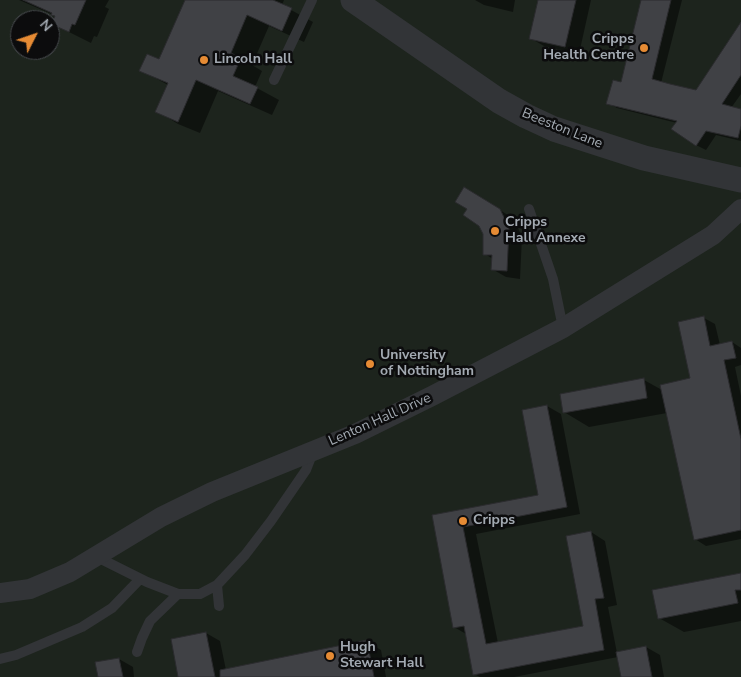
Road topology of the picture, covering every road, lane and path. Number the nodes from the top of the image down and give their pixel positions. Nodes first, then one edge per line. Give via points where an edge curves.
1 (312, 0) edge
2 (353, 0) edge
3 (274, 80) dead end
4 (741, 180) edge
5 (529, 209) dead end
6 (741, 209) edge
7 (563, 328) junction
8 (315, 449) junction
9 (94, 556) junction
10 (140, 579) junction
11 (217, 585) junction
12 (0, 593) edge
13 (178, 594) junction
14 (218, 606) dead end
15 (137, 652) dead end
16 (0, 659) edge

1 - 3 lane
2 - 4 street, Beeston Lane via 499,101 554,129 644,158
5 - 7 lane via 553,279
6 - 7 street, Lenton Hall Drive via 713,235
7 - 8 street, Lenton Hall Drive via 355,434
8 - 9 street, Lenton Hall Drive via 212,492
8 - 11 lane via 306,470 272,521
9 - 10 lane
9 - 12 street, Lenton Hall Drive via 70,572 30,589
10 - 13 lane
10 - 16 lane via 112,608 82,627
11 - 13 lane via 200,594
11 - 14 lane
13 - 15 lane via 150,621

